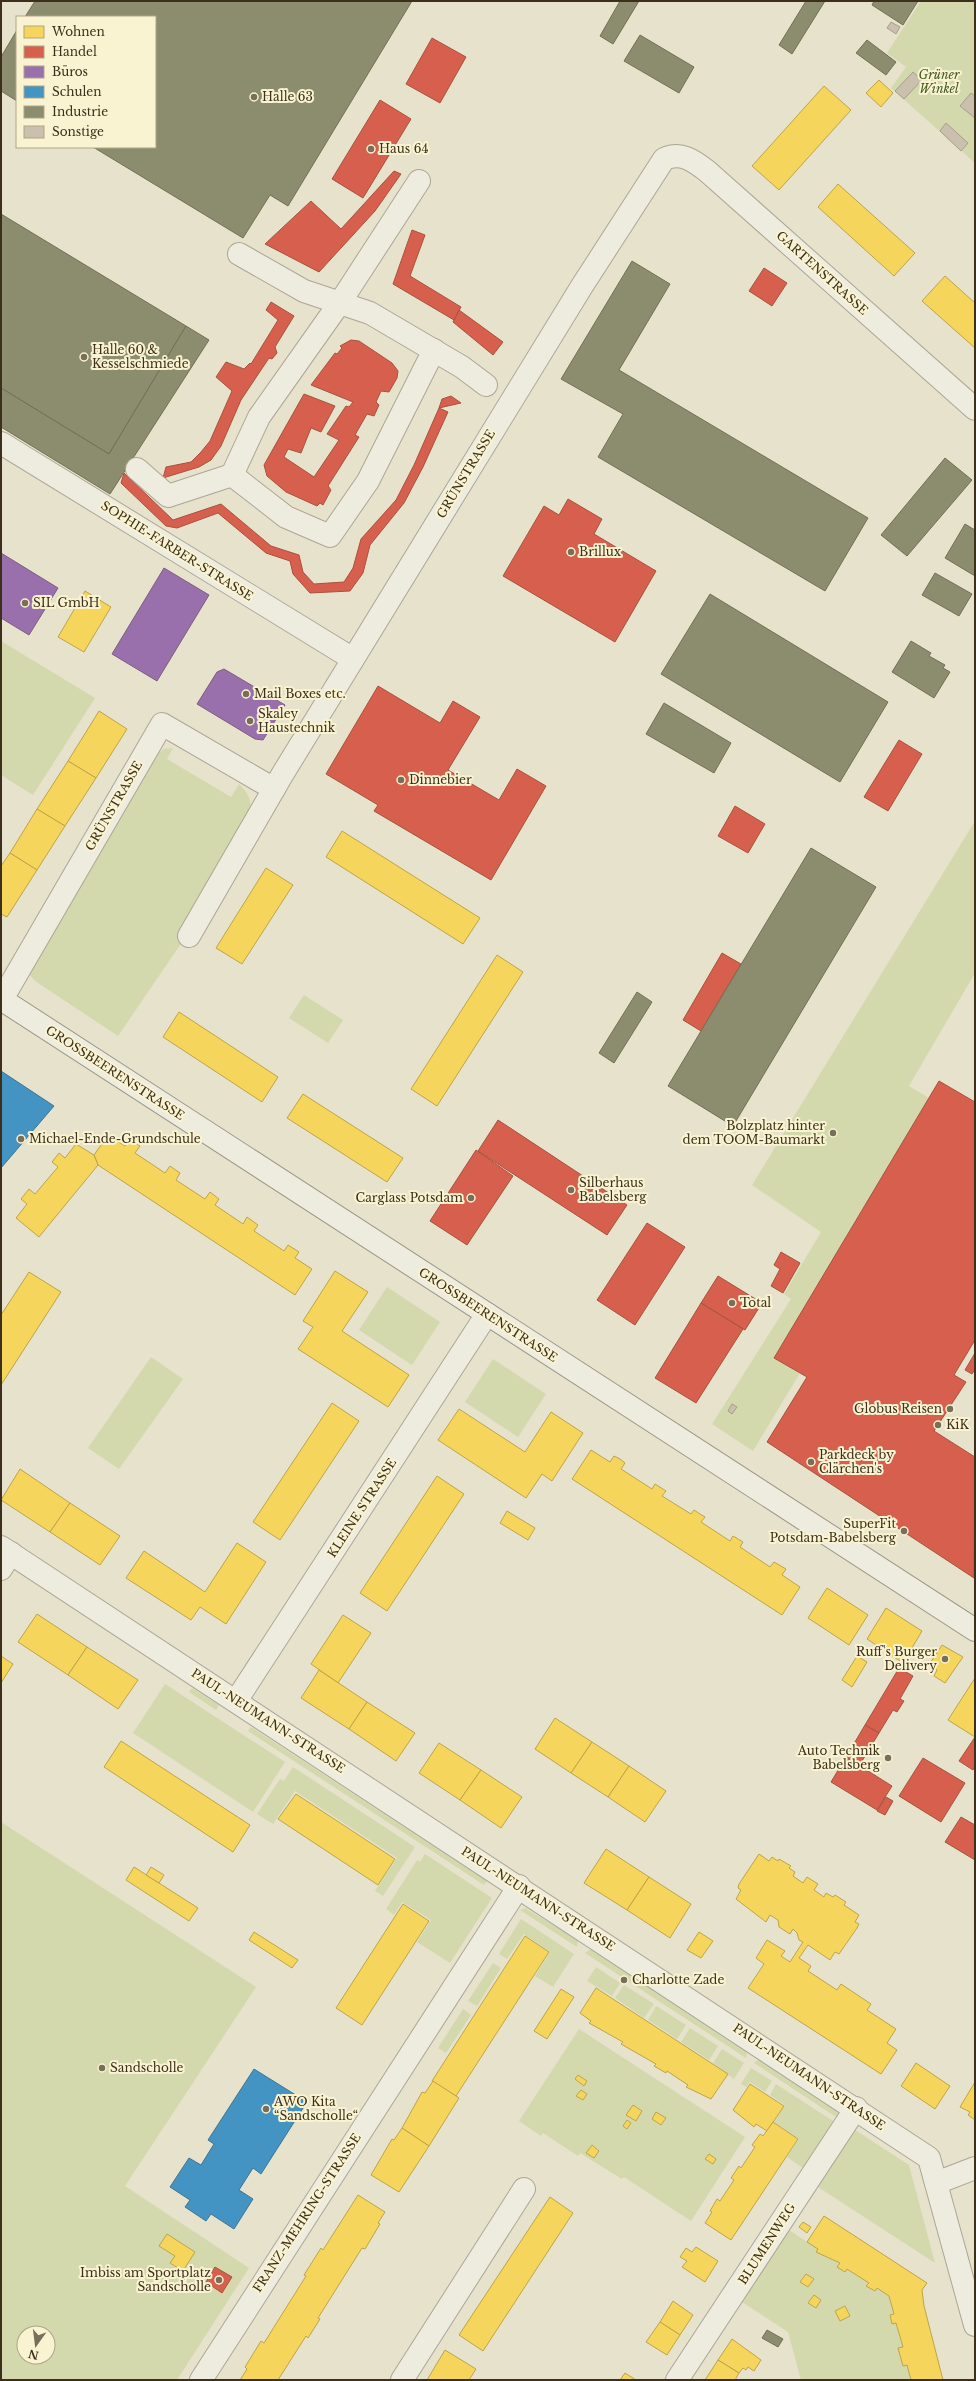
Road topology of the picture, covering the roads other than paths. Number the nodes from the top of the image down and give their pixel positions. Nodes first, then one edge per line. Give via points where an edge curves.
1 (662, 161) joint
2 (419, 181) dead end
3 (239, 254) dead end
4 (340, 301) junction
5 (434, 350) junction
6 (486, 385) dead end
7 (975, 409) edge
8 (1, 443) edge
9 (137, 469) dead end
10 (232, 475) junction
11 (353, 659) junction
12 (274, 789) junction
13 (189, 936) dead end
14 (1, 1000) edge
15 (487, 1314) junction
16 (4, 1556) edge
17 (975, 1630) edge
18 (236, 1701) junction
19 (519, 1886) junction
20 (856, 2108) junction
21 (975, 2168) edge
22 (936, 2183) junction
23 (524, 2189) dead end
24 (975, 2325) edge
25 (201, 2380) edge
26 (402, 2380) edge
27 (677, 2380) edge

1 - 7 street, GARTENSTRASSE via 673,156 685,157 707,171
1 - 11 street, GRÜNSTRASSE via 578,292
2 - 4 street
3 - 4 street via 304,291
4 - 5 street via 370,313
4 - 10 street via 259,417
5 - 6 street
5 - 10 street via 368,481 330,536 286,517
8 - 11 street, SOPHIE-FARBER-STRASSE
9 - 10 street via 168,496
11 - 12 street, GRÜNSTRASSE
12 - 13 street, GRÜNSTRASSE
12 - 14 street, GRÜNSTRASSE via 162,724
14 - 15 street, GROSSBEERENSTRASSE
15 - 17 street, GROSSBEERENSTRASSE
15 - 18 street, KLEINE STRASSE
16 - 18 street, PAUL-NEUMANN-STRASSE
18 - 19 street, PAUL-NEUMANN-STRASSE
19 - 20 street, PAUL-NEUMANN-STRASSE
19 - 25 street, FRANZ-MEHRING-STRASSE
20 - 22 street, PAUL-NEUMANN-STRASSE via 929,2158
20 - 27 street, BLUMENWEG
21 - 22 street
22 - 24 street, PAUL-NEUMANN-STRASSE
23 - 26 street

